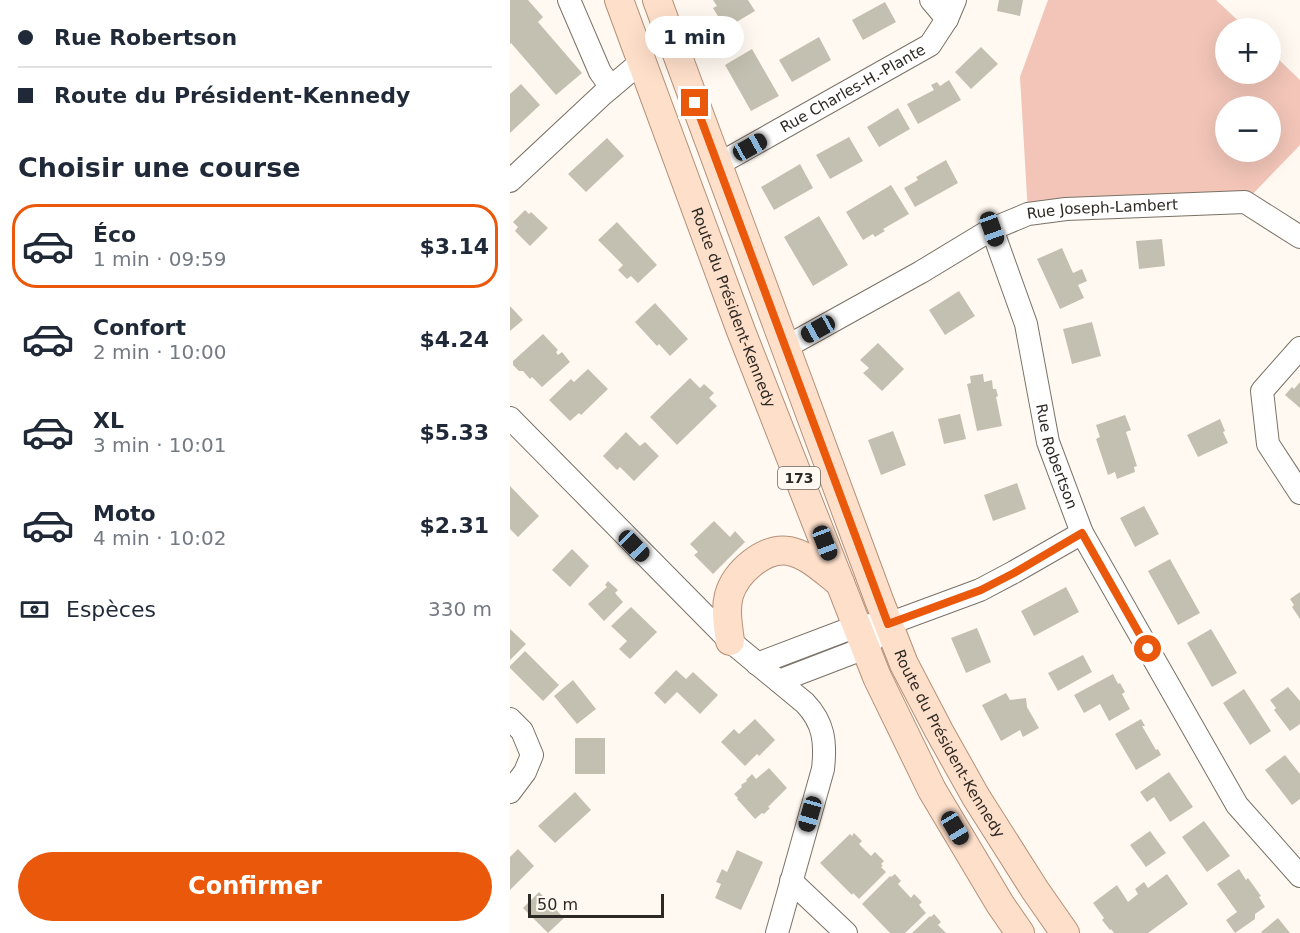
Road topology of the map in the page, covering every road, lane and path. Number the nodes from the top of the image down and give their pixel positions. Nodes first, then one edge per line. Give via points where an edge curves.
1 (569, 0) edge
2 (619, 0) edge
3 (657, 0) edge
4 (931, 0) edge
5 (951, 9) edge
6 (641, 62) junction
7 (611, 87) junction
8 (717, 165) junction
9 (510, 181) edge
10 (992, 229) junction
11 (1300, 237) edge
12 (786, 347) junction
13 (1300, 348) edge
14 (510, 418) edge
15 (1300, 493) edge
16 (1082, 533) junction
17 (841, 584) junction
18 (888, 624) junction
19 (861, 637) junction
20 (730, 641) junction
21 (757, 664) junction
22 (779, 681) junction
23 (510, 719) edge
24 (510, 792) edge
25 (1300, 876) edge
26 (791, 881) junction
27 (777, 933) edge
28 (846, 933) edge
29 (1020, 933) edge
30 (1065, 933) edge

1 - 7 street via 600,72
2 - 6 main road, Route du Président-Kennedy / 173
3 - 8 main road, Route du Président-Kennedy / 173
4 - 5 street, Rue Charles-H.-Plante
5 - 8 street, Rue Charles-H.-Plante via 930,45
6 - 7 street
6 - 17 main road, Route du Président-Kennedy / 173
7 - 9 street
8 - 12 main road, Route du Président-Kennedy / 173
10 - 11 street, Rue Joseph-Lambert via 1028,214 1066,209 1245,202
10 - 12 street, Rue Joseph-Lambert
10 - 16 street, Rue Robertson via 1026,324 1048,442
12 - 18 main road, Route du Président-Kennedy / 173
13 - 15 street via 1262,391 1268,444
14 - 20 street
16 - 18 street via 981,590
16 - 25 street, Rue Robertson via 1237,805
17 - 19 main road, Route du Président-Kennedy / 173
17 - 20 main road via 800,555 779,551 767,555 752,563 729,594
18 - 19 street
18 - 30 main road, Route du Président-Kennedy / 173 via 904,664 976,797
19 - 21 street
19 - 22 street
19 - 29 main road, Route du Président-Kennedy / 173 via 932,790
20 - 21 street
21 - 22 street
22 - 26 street via 814,713 825,749 823,769
23 - 24 street via 522,731 532,755
26 - 27 street
26 - 28 street

